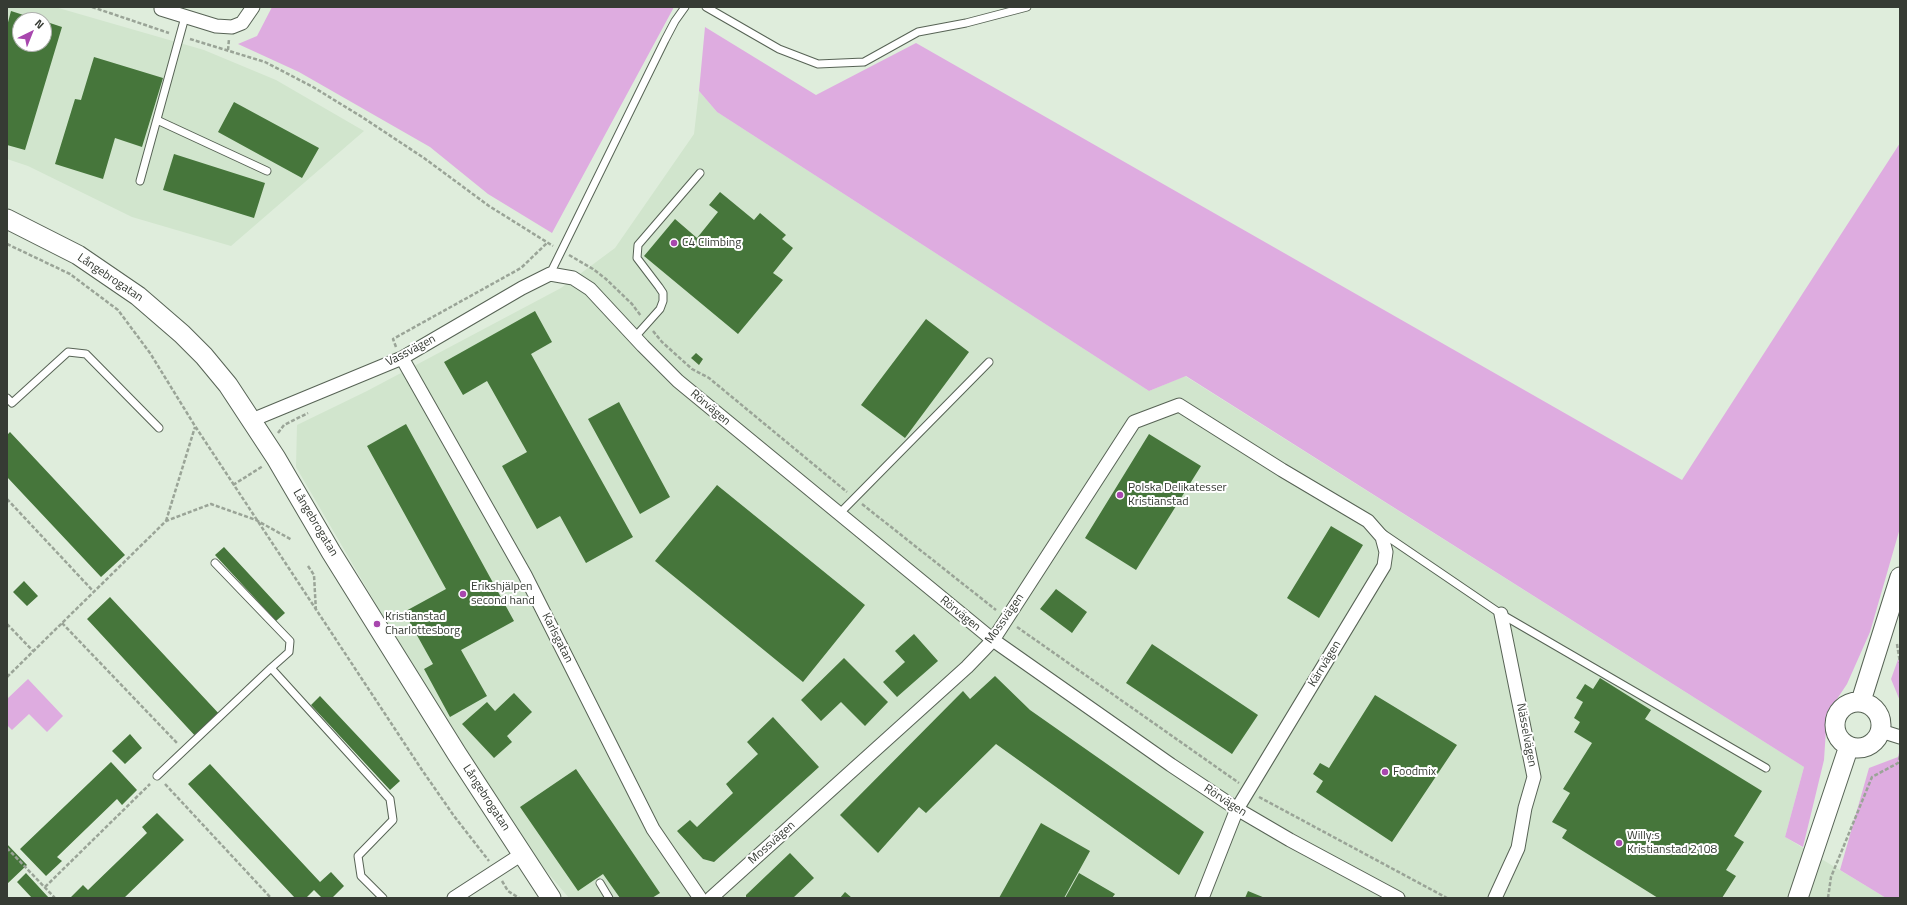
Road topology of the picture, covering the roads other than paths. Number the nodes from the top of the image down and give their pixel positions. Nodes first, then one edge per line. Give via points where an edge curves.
1 (253, 7) edge
2 (685, 7) edge
3 (706, 7) edge
4 (1027, 7) edge
5 (160, 8) edge
6 (185, 17) junction
7 (157, 120) junction
8 (267, 171) dead end
9 (700, 173) dead end
10 (140, 182) dead end
11 (7, 219) edge
12 (550, 274) junction
13 (635, 337) junction
14 (402, 358) junction
15 (989, 362) dead end
16 (9, 403) edge
17 (252, 420) junction
18 (159, 428) dead end
19 (1282, 470) joint
20 (839, 514) junction
21 (1375, 528) junction
22 (215, 563) dead end
23 (1900, 577) edge
24 (1501, 614) junction
25 (993, 640) junction
26 (271, 668) junction
27 (1861, 701) junction
28 (1880, 731) junction
29 (1900, 737) edge
30 (1849, 746) junction
31 (1766, 768) dead end
32 (158, 776) road end
33 (1834, 790) junction
34 (1237, 809) junction
35 (522, 854) junction
36 (600, 883) dead end
37 (383, 898) edge
38 (454, 898) edge
39 (551, 898) edge
40 (609, 898) edge
41 (700, 898) edge
42 (712, 898) edge
43 (1202, 898) edge
44 (1398, 898) edge
45 (1495, 898) edge
46 (1798, 898) edge
47 (1809, 898) edge

1 - 6 street via 242,23 235,27 216,26
2 - 12 lane via 671,27
3 - 4 lane via 779,49 818,64 864,62 918,32
5 - 6 street
6 - 7 lane
7 - 8 lane
7 - 10 lane
9 - 13 lane via 638,246 637,258 663,294 663,301 660,309
11 - 17 main road, Långebrogatan via 78,256 144,300 204,356 228,384
12 - 13 street, Rörvägen via 580,281
12 - 14 street, Vassvägen
13 - 20 street, Rörvägen via 678,380
14 - 17 street, Vassvägen
14 - 41 street, Karlsgatan via 525,575 653,829
15 - 20 lane
16 - 18 lane via 68,352 86,354
17 - 35 main road, Långebrogatan via 457,754
19 - 21 street, Kärrvägen via 1368,521
19 - 25 street, Mossvägen via 1179,406 1134,422
20 - 25 street, Rörvägen
21 - 24 lane
21 - 34 street, Kärrvägen via 1382,536 1386,552 1384,566
22 - 26 lane via 290,641 289,652
23 - 27 main road
24 - 31 lane
24 - 45 street, Nässelvägen via 1534,777 1518,848
25 - 34 street, Rörvägen via 1164,761
25 - 42 street, Mossvägen via 967,667
26 - 32 lane
26 - 37 lane via 390,799 393,820 358,856 361,876
27 - 28 main road via 1868,703 1878,712
27 - 30 main road via 1845,705 1835,718 1837,734
28 - 29 street
28 - 30 main road via 1878,737 1868,746
30 - 33 main road
33 - 46 main road
33 - 47 main road
34 - 43 street, Kärrvägen
34 - 44 street, Rörvägen
35 - 38 street
35 - 39 main road, Långebrogatan
36 - 40 lane

